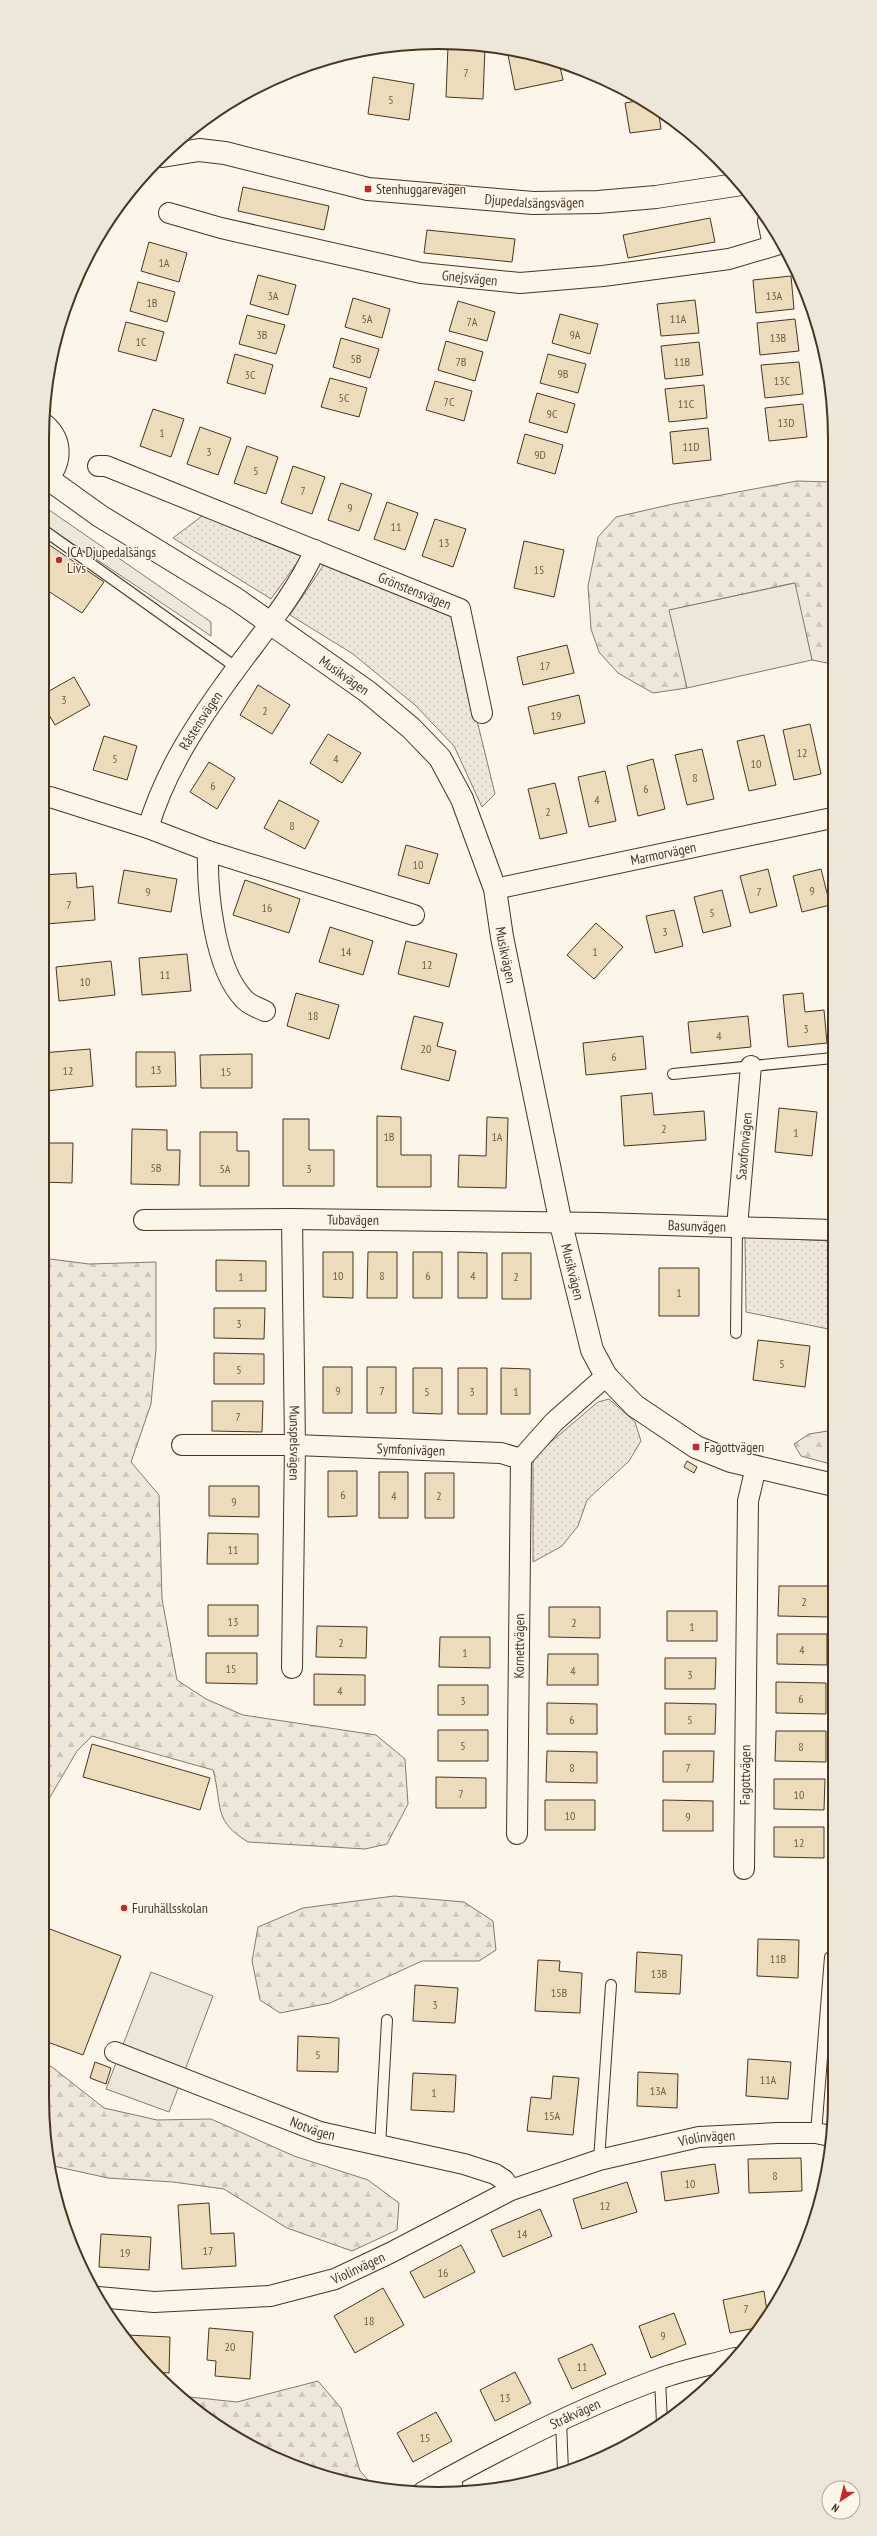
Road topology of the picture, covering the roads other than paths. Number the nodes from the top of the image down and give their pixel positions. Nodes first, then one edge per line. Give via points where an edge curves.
1 (173, 154) edge
2 (734, 185) edge
3 (169, 213) dead end
4 (776, 245) edge
5 (49, 430) edge
6 (98, 466) dead end
7 (49, 474) edge
8 (49, 483) edge
9 (49, 534) edge
10 (315, 550) junction
11 (271, 623) junction
12 (237, 668) junction
13 (482, 713) dead end
14 (50, 797) dead end
15 (828, 819) edge
16 (148, 828) junction
17 (208, 851) junction
18 (495, 889) junction
19 (414, 915) dead end
20 (265, 1011) dead end
21 (828, 1058) edge
22 (751, 1066) junction
23 (674, 1074) dead end
24 (292, 1219) junction
25 (144, 1220) dead end
26 (561, 1224) junction
27 (737, 1227) junction
28 (828, 1230) edge
29 (736, 1333) dead end
30 (606, 1376) junction
31 (182, 1445) dead end
32 (295, 1445) junction
33 (521, 1459) junction
34 (756, 1466) junction
35 (828, 1484) edge
36 (292, 1668) dead end
37 (517, 1834) dead end
38 (744, 1869) dead end
39 (611, 1985) dead end
40 (828, 2008) edge
41 (387, 2020) dead end
42 (115, 2052) dead end
43 (823, 2134) edge
44 (380, 2146) junction
45 (599, 2160) junction
46 (511, 2190) junction
47 (105, 2298) edge
48 (725, 2361) edge
49 (660, 2378) junction
50 (662, 2417) edge
51 (561, 2420) junction
52 (563, 2466) edge
53 (456, 2473) junction
54 (457, 2486) edge
55 (433, 2487) edge

1 - 2 street, Djupedalsängsvägen via 199,150 225,153 368,189 533,203 642,198
3 - 4 street, Gnejsvägen via 221,228 421,273 520,283 603,276 728,259
5 - 7 street, Musikvägen via 58,447 55,466
6 - 10 street, Grönstensvägen via 106,466
8 - 11 street, Musikvägen
9 - 12 lane
10 - 11 street via 308,566
10 - 13 street, Grönstensvägen via 460,609
11 - 12 street, Råstensvägen
11 - 18 street, Musikvägen via 368,692 411,728 440,758 462,799
12 - 16 street, Råstensvägen via 204,712 178,755 155,804
14 - 16 street
15 - 18 street, Marmorvägen
16 - 17 street
17 - 19 street
17 - 20 street via 207,875 216,937 233,986 245,1001
18 - 26 street, Musikvägen via 502,937
21 - 22 lane
22 - 23 lane
22 - 27 street, Saxofonvägen
24 - 25 street, Tubavägen
24 - 26 street, Tubavägen
24 - 32 street, Munspelsvägen
26 - 27 street, Basunvägen
26 - 30 street, Musikvägen via 592,1350
27 - 28 street, Basunvägen
27 - 29 lane
30 - 33 street via 554,1422
30 - 34 street, Musikvägen via 635,1406 696,1447 731,1461
31 - 32 street, Symfonivägen
32 - 33 street, Symfonivägen via 501,1453
32 - 36 street, Munspelsvägen
33 - 37 street, Kornettvägen
34 - 35 street, Musikvägen
34 - 38 street, Fagottvägen via 748,1501
39 - 45 lane
40 - 43 lane, Violinvägen
41 - 44 lane
42 - 44 street, Notvägen via 320,2132
43 - 45 street, Violinvägen via 699,2137
44 - 46 street, Notvägen via 464,2164 495,2174
45 - 46 street, Violinvägen
46 - 47 street, Violinvägen via 335,2279 270,2296 154,2302
48 - 49 street, Stråkvägen
49 - 50 lane
49 - 51 street, Stråkvägen
51 - 52 lane
51 - 53 street, Stråkvägen
53 - 54 lane
53 - 55 street, Stråkvägen

